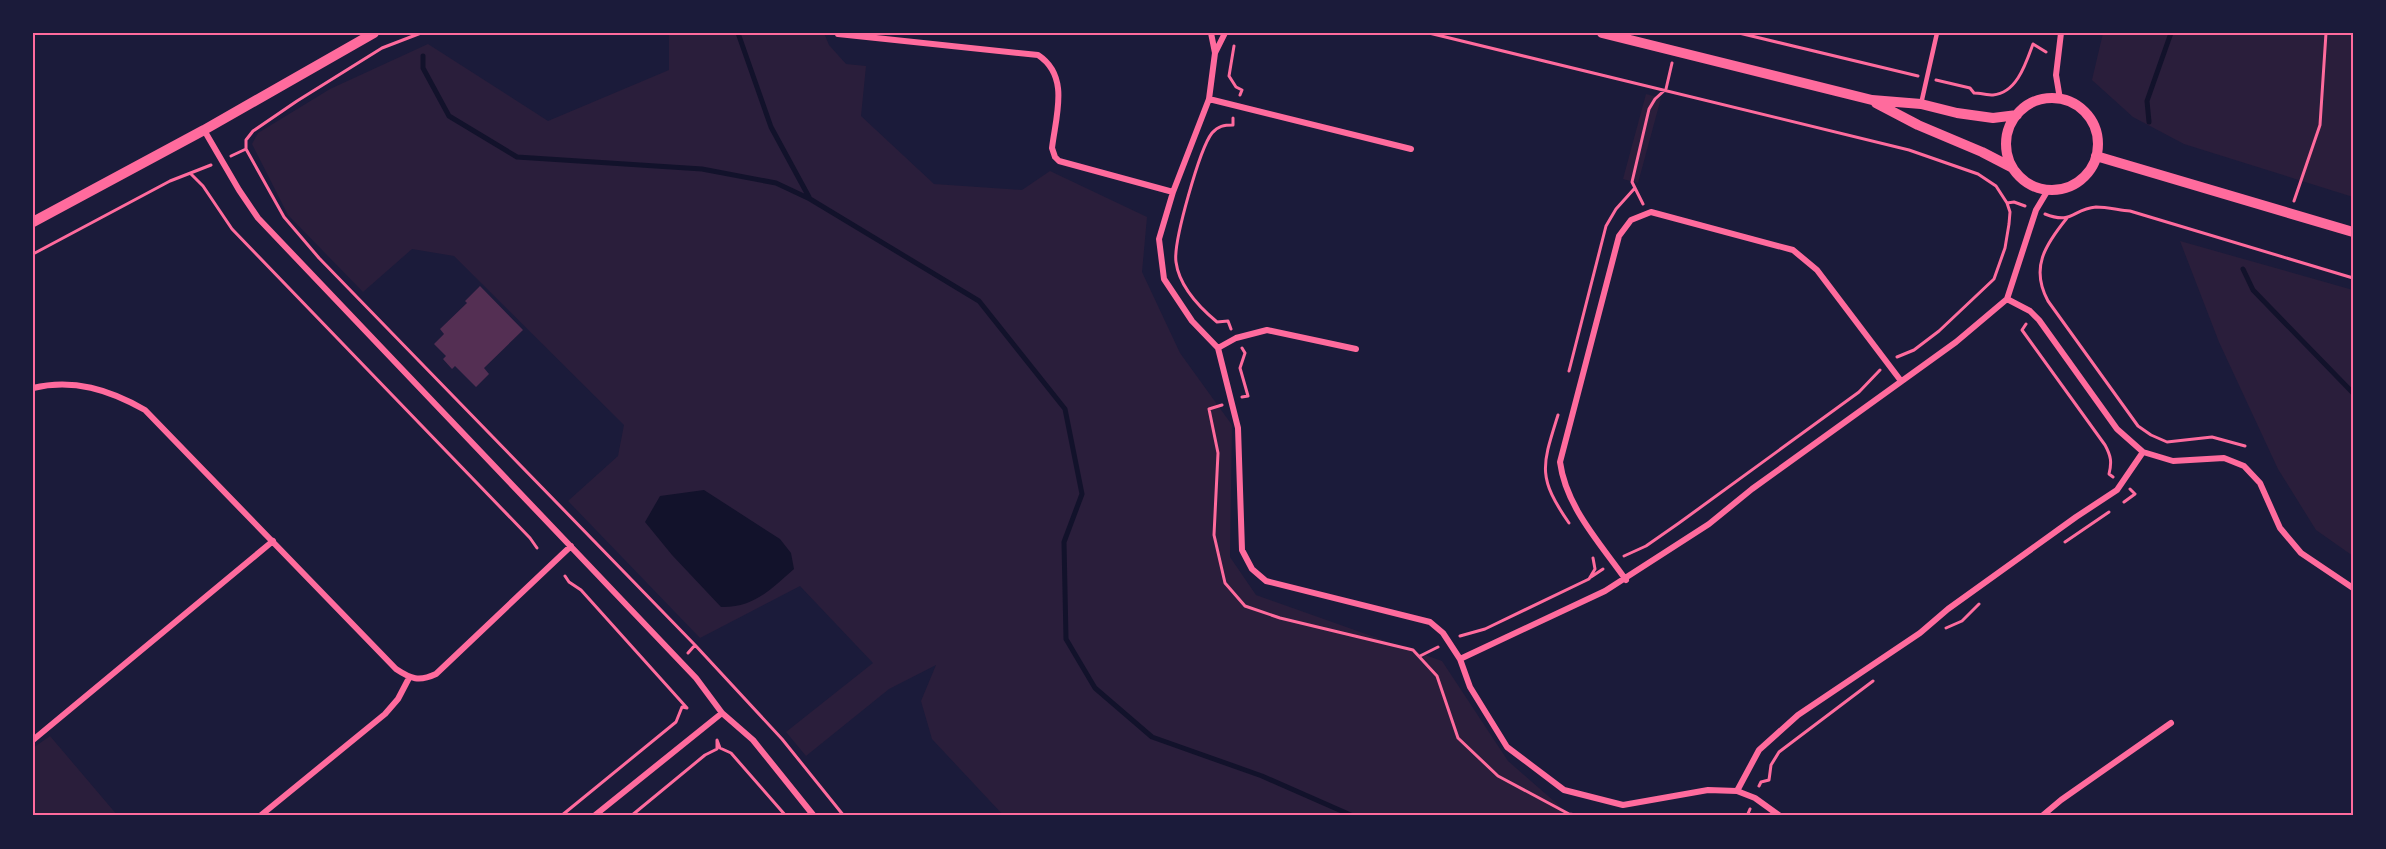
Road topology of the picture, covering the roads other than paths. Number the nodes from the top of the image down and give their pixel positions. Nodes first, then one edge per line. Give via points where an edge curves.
1 (374, 33) edge
2 (1211, 33) edge
3 (1225, 33) edge
4 (1602, 33) edge
5 (1937, 33) edge
6 (2061, 33) edge
7 (838, 34) edge
8 (1215, 53) junction
9 (1209, 99) junction
10 (2060, 99) junction
11 (1872, 100) junction
12 (1921, 104) junction
13 (2017, 115) junction
14 (204, 130) junction
15 (1411, 149) dead end
16 (2097, 156) junction
17 (2011, 167) junction
18 (2048, 190) junction
19 (1173, 192) junction
20 (33, 222) edge
21 (2353, 232) edge
22 (2007, 299) junction
23 (1218, 348) junction
24 (1356, 349) dead end
25 (1900, 381) junction
26 (33, 388) edge
27 (2143, 452) junction
28 (273, 541) junction
29 (571, 546) junction
30 (1626, 580) junction
31 (2353, 588) edge
32 (1460, 659) junction
33 (409, 678) junction
34 (722, 713) junction
35 (2171, 723) dead end
36 (33, 740) edge
37 (1737, 791) junction
38 (260, 816) edge
39 (594, 816) edge
40 (814, 816) edge
41 (1780, 816) edge
42 (2042, 816) edge

1 - 14 street
2 - 8 street
3 - 8 street
4 - 11 street
5 - 12 lane
6 - 10 street via 2056,75
7 - 19 street via 1038,55 1051,67 1059,84 1052,148 1055,157
8 - 9 street
9 - 15 street
9 - 19 street
10 - 13 street via 2036,101
10 - 16 street via 2078,106 2091,119 2097,137
11 - 12 street
11 - 17 street
12 - 13 street via 1993,118
13 - 17 street via 2006,140
14 - 20 street
14 - 29 street via 258,218
16 - 18 street via 2079,182 2064,189
16 - 21 street
17 - 18 street via 2027,183
18 - 22 street via 2036,210
19 - 23 street via 1159,239 1164,279 1191,321
22 - 25 street via 1956,342
22 - 27 street via 2039,320 2117,429
23 - 24 street via 1236,338 1267,330
23 - 32 street via 1238,428 1242,550 1252,569 1266,581 1430,622 1443,633
25 - 30 street via 1709,524
25 - 30 street via 1817,270 1793,250 1651,212 1631,220 1619,236 1560,462 1571,501
26 - 28 street via 80,385 118,395 145,410
27 - 31 street via 2173,461 2224,458 2244,466 2260,483 2280,528 2301,553
27 - 37 street via 2117,490 1920,633 1798,715 1759,750
28 - 33 street
28 - 36 street
29 - 33 street via 436,674 423,680
29 - 34 street via 696,678
30 - 32 street
32 - 37 street via 1470,687 1507,747 1564,790 1623,805 1708,790
33 - 38 street via 385,714
34 - 39 street
34 - 40 street via 753,740
35 - 42 street
37 - 41 street

